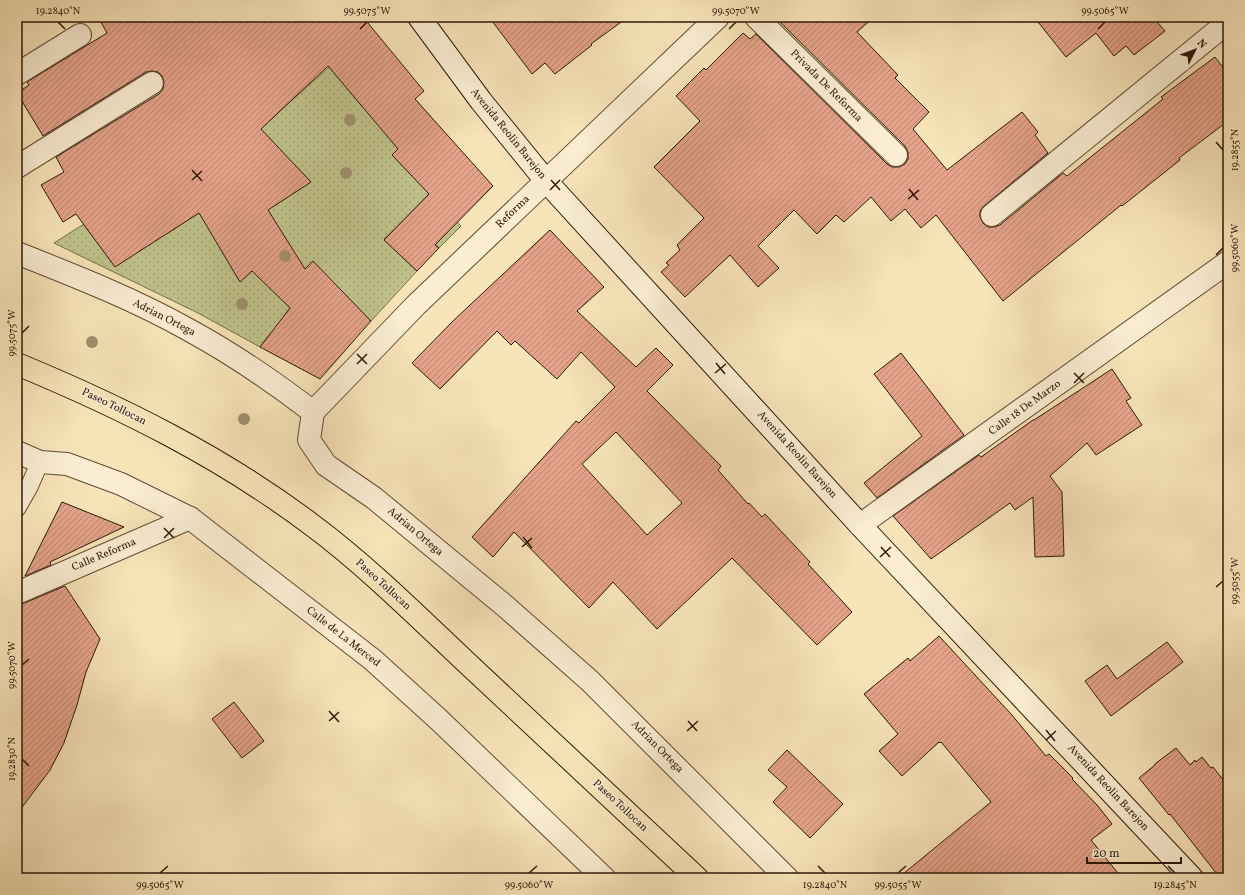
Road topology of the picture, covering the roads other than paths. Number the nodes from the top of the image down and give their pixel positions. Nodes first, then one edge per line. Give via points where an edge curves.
1 (419, 17) edge
2 (718, 17) edge
3 (756, 17) edge
4 (1228, 22) edge
5 (80, 35) dead end
6 (17, 74) edge
7 (152, 84) dead end
8 (896, 155) dead end
9 (17, 167) edge
10 (546, 181) junction
11 (992, 215) dead end
12 (17, 253) edge
13 (1228, 262) edge
14 (17, 364) edge
15 (313, 412) junction
16 (17, 452) edge
17 (40, 462) junction
18 (17, 508) edge
19 (190, 518) junction
20 (860, 525) junction
21 (17, 593) edge
22 (604, 878) edge
23 (698, 878) edge
24 (788, 878) edge
25 (1192, 878) edge

1 - 10 street, Avenida Reolin Barejon via 481,101
2 - 10 street, Reforma
3 - 8 street, Privada De Reforma
4 - 11 street
5 - 6 street
7 - 9 street
10 - 15 street, Reforma via 416,305
10 - 20 street, Avenida Reolin Barejon
12 - 15 street, Adrian Ortega via 103,287 188,329 232,355
13 - 20 street, Calle 18 De Marzo
14 - 23 highway, Paseo Tollocan via 136,416 197,449 312,525 370,572
15 - 24 street, Adrian Ortega via 309,440 326,465 374,498 505,606 590,681
16 - 17 street, Calle de La Merced
17 - 18 lane
17 - 19 street, Calle de La Merced via 73,466 121,484
19 - 21 street, Calle Reforma
19 - 22 street, Calle de La Merced via 373,660
20 - 25 street, Avenida Reolin Barejon

